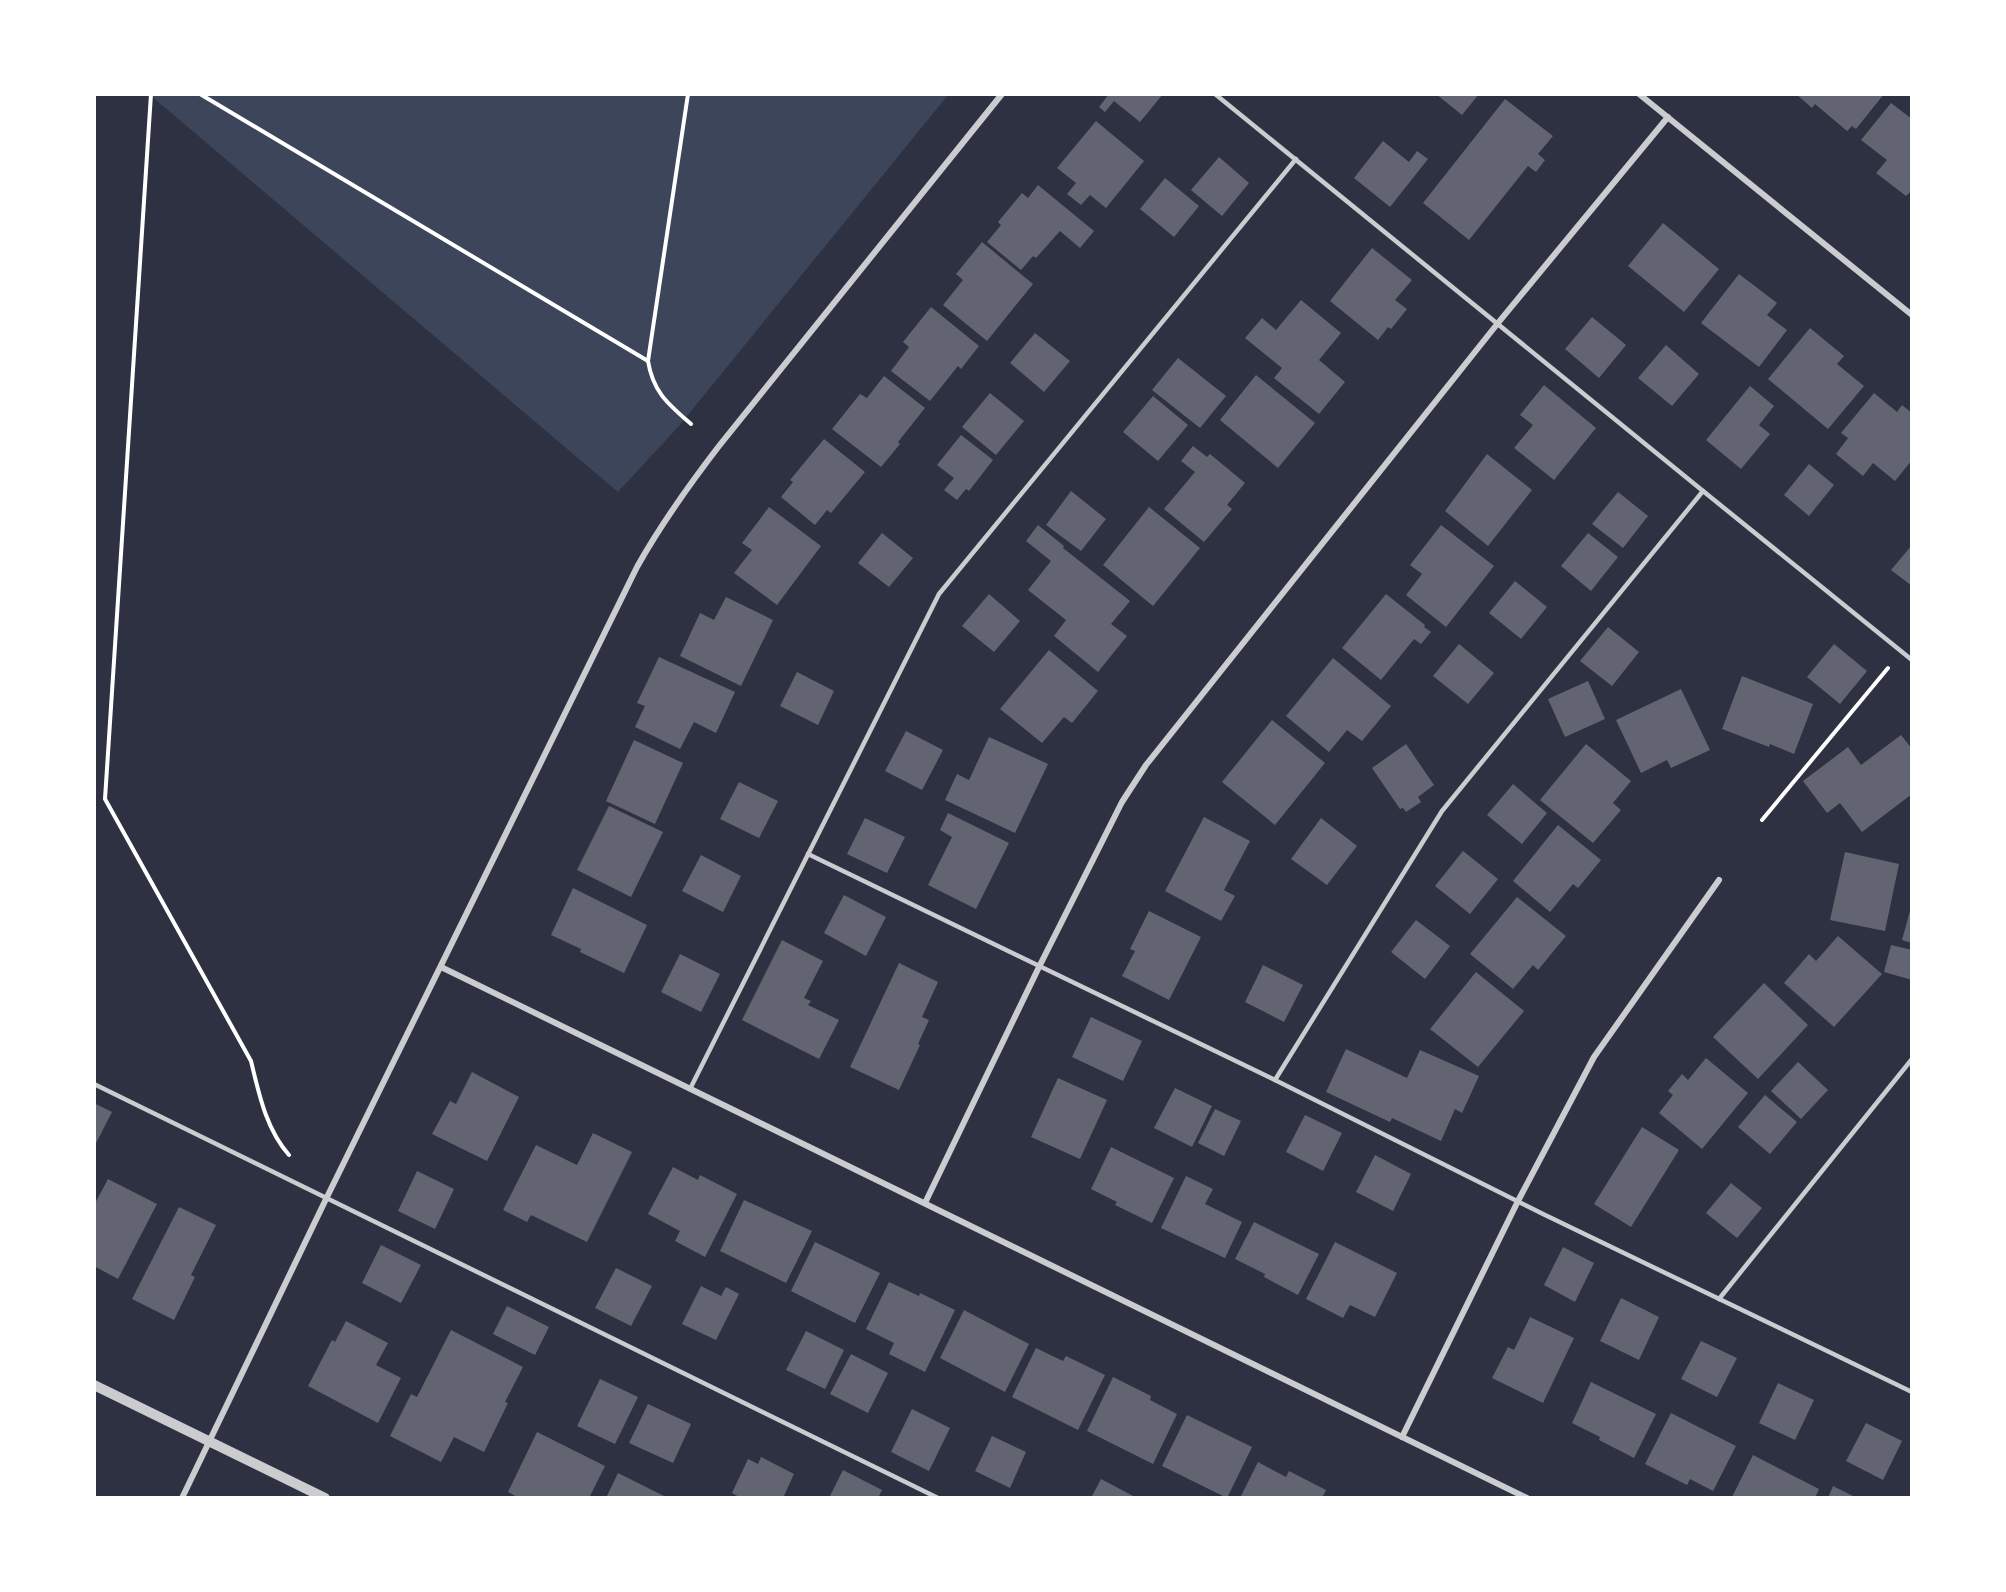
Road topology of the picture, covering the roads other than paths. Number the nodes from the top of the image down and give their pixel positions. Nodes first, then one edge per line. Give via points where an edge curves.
1 (1002, 94) edge
2 (1215, 94) edge
3 (1640, 94) edge
4 (1668, 117) junction
5 (1296, 159) junction
6 (1911, 315) edge
7 (1498, 323) junction
8 (1703, 491) junction
9 (1911, 660) edge
10 (808, 854) junction
11 (1719, 880) dead end
12 (441, 967) junction
13 (1039, 967) junction
14 (1911, 1059) edge
15 (1275, 1080) junction
16 (94, 1083) edge
17 (690, 1089) junction
18 (327, 1197) junction
19 (1518, 1202) junction
20 (925, 1203) junction
21 (1719, 1299) junction
22 (94, 1385) edge
23 (1911, 1392) edge
24 (1402, 1437) junction
25 (210, 1442) junction
26 (182, 1497) edge
27 (325, 1497) edge
28 (938, 1497) edge
29 (1527, 1497) edge

1 - 12 street via 719,446 654,537
2 - 5 lane
3 - 4 street
4 - 6 street
4 - 7 street
5 - 7 lane
5 - 10 lane via 939,594
7 - 8 lane
7 - 13 street via 1146,765 1122,802
8 - 9 lane
8 - 15 lane via 1442,811
10 - 13 lane
10 - 17 lane
11 - 19 street via 1594,1057
12 - 17 street
12 - 18 street
13 - 15 lane
13 - 20 street
14 - 21 lane
15 - 19 lane
16 - 18 lane
17 - 20 street
18 - 25 street
18 - 28 lane
19 - 21 lane
19 - 24 street
20 - 24 street
21 - 23 lane
22 - 25 street
24 - 29 street
25 - 26 street
25 - 27 street

